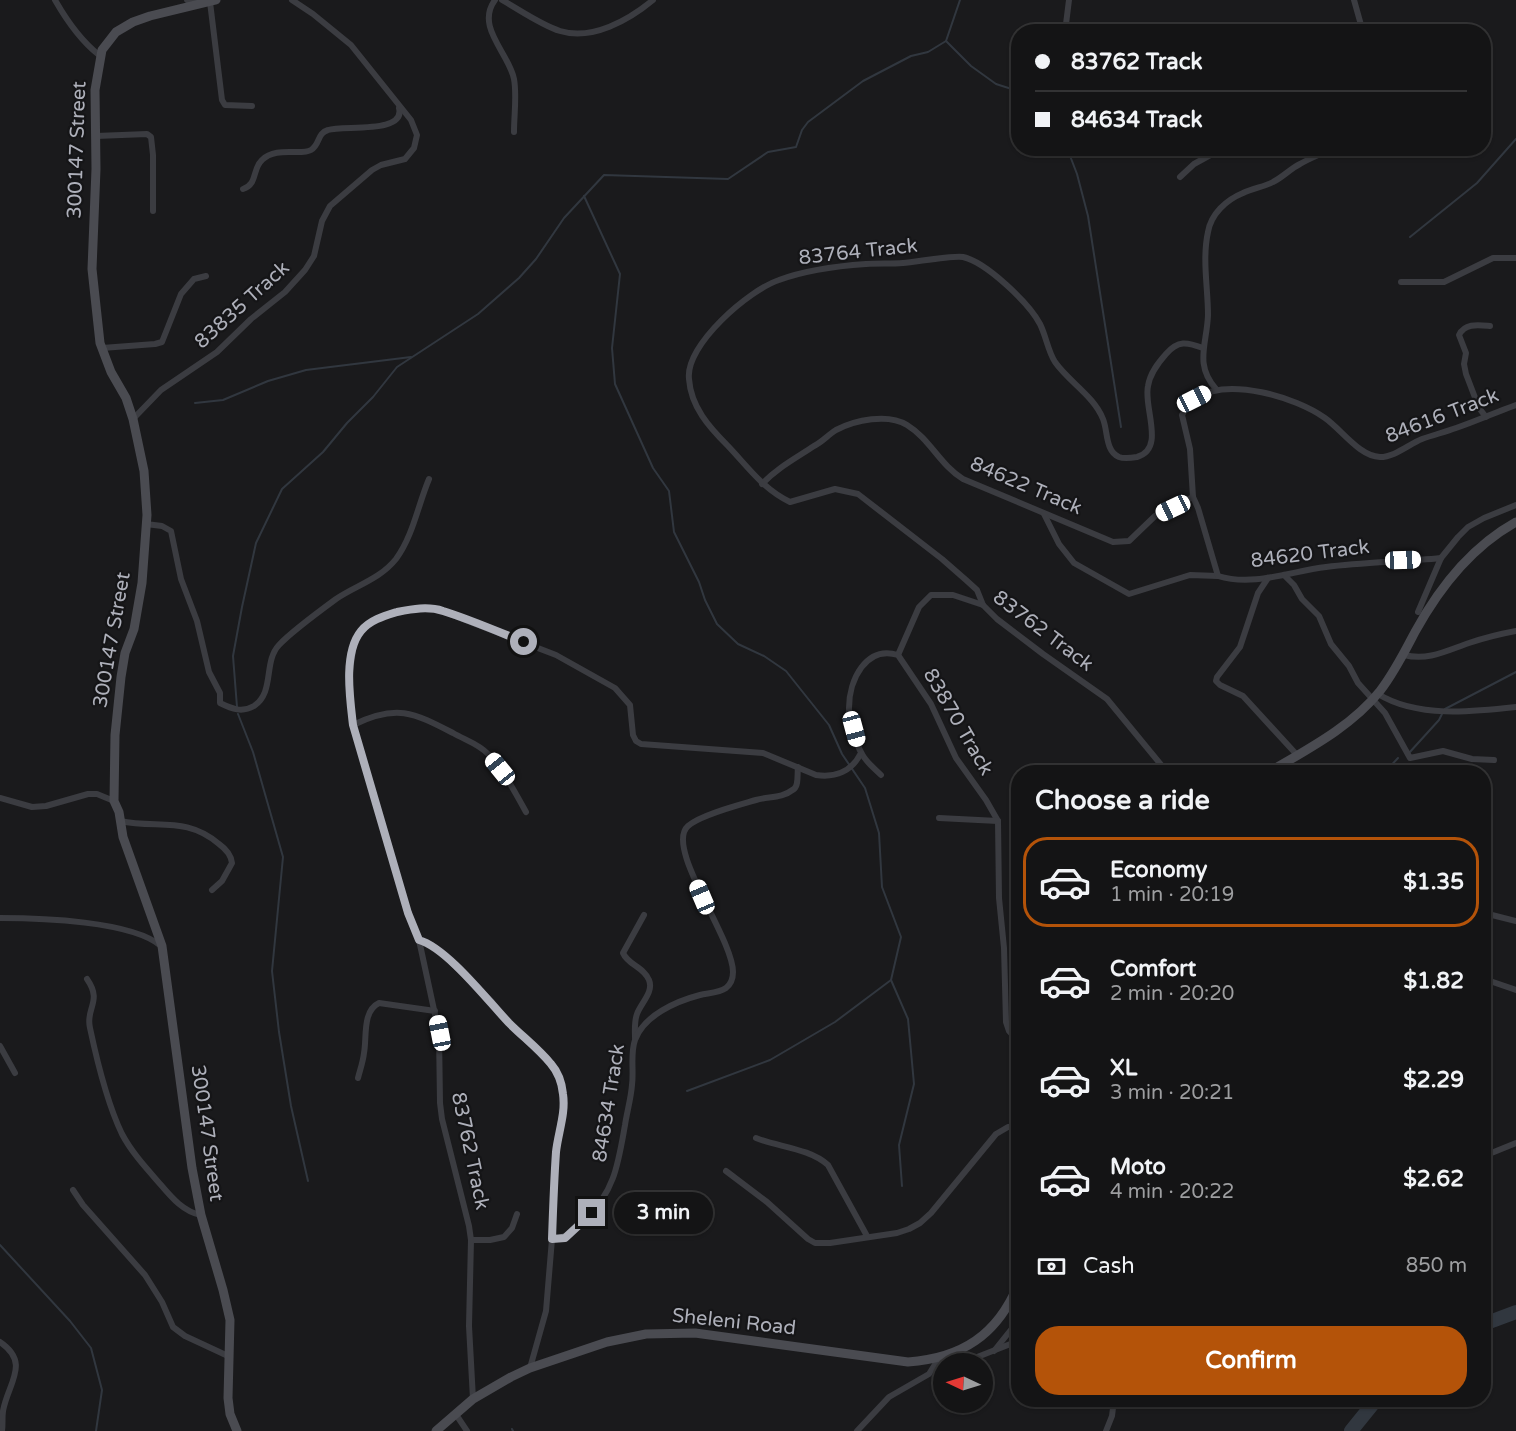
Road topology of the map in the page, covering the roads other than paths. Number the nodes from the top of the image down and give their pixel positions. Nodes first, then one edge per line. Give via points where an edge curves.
1 (55, 0) edge
2 (187, 0) edge
3 (292, 0) edge
4 (495, 0) edge
5 (502, 0) edge
6 (653, 0) edge
7 (1069, 0) edge
8 (1354, 0) edge
9 (209, 2) edge
10 (1066, 24) edge
11 (1361, 24) edge
12 (99, 55) junction
13 (252, 106) dead end
14 (399, 107) junction
15 (514, 132) dead end
16 (96, 136) junction
17 (1208, 156) edge
18 (1316, 156) edge
19 (1180, 177) dead end
20 (243, 189) dead end
21 (153, 211) dead end
22 (1516, 258) edge
23 (206, 276) dead end
24 (1401, 282) dead end
25 (1490, 326) dead end
26 (102, 348) junction
27 (1203, 348) junction
28 (1216, 389) junction
29 (1516, 405) edge
30 (1486, 417) junction
31 (133, 418) junction
32 (429, 479) dead end
33 (762, 484) junction
34 (1192, 497) junction
35 (1516, 505) edge
36 (1044, 514) junction
37 (1516, 522) edge
38 (146, 524) junction
39 (1441, 558) junction
40 (1284, 575) junction
41 (1218, 576) junction
42 (1268, 578) junction
43 (983, 604) junction
44 (1418, 612) dead end
45 (1516, 631) edge
46 (898, 655) junction
47 (1404, 655) junction
48 (1375, 697) junction
49 (1514, 708) edge
50 (353, 725) junction
51 (861, 753) junction
52 (1297, 755) junction
53 (1494, 760) dead end
54 (1288, 761) junction
55 (1161, 765) edge
56 (1281, 765) edge
57 (1291, 765) edge
58 (798, 767) junction
59 (880, 775) dead end
60 (0, 798) edge
61 (114, 801) junction
62 (526, 812) dead end
63 (939, 818) dead end
64 (120, 821) junction
65 (998, 821) junction
66 (212, 890) dead end
67 (644, 915) dead end
68 (1491, 915) edge
69 (0, 918) edge
70 (1516, 921) edge
71 (419, 940) junction
72 (162, 946) junction
73 (87, 980) dead end
74 (1491, 981) edge
75 (1516, 990) edge
76 (435, 1011) junction
77 (1011, 1033) edge
78 (635, 1039) junction
79 (0, 1046) edge
80 (15, 1074) dead end
81 (358, 1078) dead end
82 (1011, 1127) edge
83 (756, 1138) dead end
84 (1516, 1143) edge
85 (1491, 1153) edge
86 (726, 1171) dead end
87 (73, 1190) dead end
88 (517, 1214) dead end
89 (201, 1215) junction
90 (867, 1236) junction
91 (552, 1239) junction
92 (471, 1240) junction
93 (1011, 1302) edge
94 (1011, 1330) edge
95 (0, 1341) edge
96 (1011, 1344) edge
97 (994, 1351) junction
98 (953, 1353) edge
99 (989, 1353) edge
100 (228, 1356) junction
101 (933, 1362) edge
102 (530, 1368) junction
103 (933, 1370) edge
104 (473, 1399) junction
105 (1113, 1407) edge
106 (455, 1413) junction
107 (2, 1430) edge
108 (237, 1431) edge
109 (436, 1431) edge
110 (467, 1431) edge
111 (857, 1431) edge
112 (1106, 1431) edge

1 - 12 street via 75,31
2 - 9 street
3 - 14 street, 83835 Track via 351,45
4 - 15 street via 490,23 514,76
5 - 6 street via 557,30 576,33 610,27
7 - 10 street
8 - 11 street
9 - 12 street, 300147 Street via 133,22 116,32
9 - 13 street via 222,100 229,107
12 - 16 street, 300147 Street
14 - 20 street via 401,114 393,123 328,130 309,151 265,157 252,183
14 - 31 street, 83835 Track via 411,120 417,135 409,156 372,170 330,206 322,221 314,256 285,292 217,352 161,390
16 - 21 street via 151,137
16 - 26 street, 300147 Street via 92,269
17 - 19 street
18 - 27 street via 1267,185 1242,193 1221,207 1210,222 1206,246 1208,318
22 - 24 street via 1493,258 1444,282
23 - 26 street via 194,279 181,294 162,342
25 - 30 street via 1472,325 1459,334 1466,353 1466,374
26 - 31 street, 300147 Street
27 - 28 street via 1205,375
27 - 33 street, 83764 Track via 1178,343 1157,365 1147,394 1151,446 1145,454 1124,458 1112,450 1096,407 1054,360 1036,317 996,276 974,261 958,257 867,264 778,280 736,306 715,327 694,357 689,372 692,395 705,421
28 - 30 street, 84616 Track via 1261,393 1310,409 1357,446 1379,457
28 - 34 street, 84616 Track via 1194,399 1182,416 1190,449
29 - 30 street, 84616 Track
31 - 38 street, 300147 Street via 144,471
32 - 38 street via 405,544 387,570 337,599 285,639 272,657 265,695 242,711 220,703 220,693 209,672 197,621 181,579 173,535 168,528
33 - 36 street, 84622 Track via 836,431 886,419 901,422 919,433 963,479
33 - 43 street, 83764 Track via 790,502 835,489 858,494 966,580 977,590
34 - 36 street, 84622 Track via 1155,516 1124,542 1104,539
34 - 41 street
35 - 39 street via 1468,527
36 - 41 street, 84620 Track via 1074,563 1129,594 1190,574
37 - 47 street via 1483,544 1444,585
38 - 61 street, 300147 Street via 134,629 121,677
39 - 40 street, 84620 Track via 1331,566
39 - 44 street
40 - 42 street, 84620 Track
40 - 48 street via 1315,611 1331,644 1358,683
41 - 42 street, 84620 Track
42 - 52 street via 1258,592 1240,647 1216,681 1243,696
43 - 46 street, 83762 Track via 953,595 931,595 919,607
43 - 55 street, 83762 Track via 997,619 1107,699
45 - 47 street via 1436,656
46 - 51 street, 83870 Track via 881,653 864,662 856,678 849,710
46 - 65 street, 83870 Track via 931,704 956,758
47 - 48 street
48 - 49 street via 1419,708
48 - 52 street via 1342,727
48 - 53 street via 1410,758 1443,751
50 - 58 street, 83762 Track via 349,677 354,644 361,631 382,617 433,609 556,655 615,688 630,705 633,735 641,744 763,753
50 - 62 street via 369,717 409,713 477,744 500,769
50 - 71 street, 83762 Track
51 - 58 street, 83762 Track via 851,768 837,774 816,775
51 - 59 street
52 - 54 street
54 - 56 street
54 - 57 street
58 - 78 street, 84634 Track via 794,789 776,798 756,800 699,819 682,832 693,876 730,953 731,981 723,990 687,998 655,1015
60 - 61 street via 33,807 88,794
61 - 64 street, 300147 Street
63 - 65 street
64 - 66 street via 179,825 216,841 230,855 232,863
64 - 72 street, 300147 Street
65 - 77 street via 1006,1022
67 - 78 street via 623,954 646,974 651,984 637,1014
68 - 70 street
69 - 72 street via 79,922 132,931
71 - 76 street, 83762 Track
71 - 91 street via 443,954 492,1002 553,1066 559,1078 564,1096 556,1152
72 - 89 street, 300147 Street
73 - 89 street via 94,993 90,1027 122,1133 170,1196 193,1214
74 - 75 street
76 - 81 street via 380,1003 374,1006
76 - 92 street, 83762 Track via 440,1033 440,1103
78 - 91 street, 84634 Track via 632,1085 612,1184 578,1228 565,1238
79 - 80 street
82 - 90 street via 996,1134 920,1223 897,1233
83 - 90 street via 818,1158 828,1165
84 - 85 street
86 - 90 street via 815,1243
87 - 100 street via 145,1275 173,1327
88 - 92 street via 504,1237
89 - 100 street, 300147 Street via 230,1320
91 - 102 street via 546,1311
92 - 104 street, 83762 Track via 469,1326
93 - 98 street, Sheleni Road via 987,1333
94 - 97 street
95 - 107 street via 14,1354 16,1366 3,1411
96 - 97 street
97 - 99 street
100 - 108 street, 300147 Street via 228,1398
101 - 102 street, Sheleni Road via 667,1332 626,1337
102 - 104 street, Sheleni Road
103 - 111 street via 889,1397
104 - 106 street, Sheleni Road
105 - 112 street
106 - 109 street, Sheleni Road
106 - 110 street

